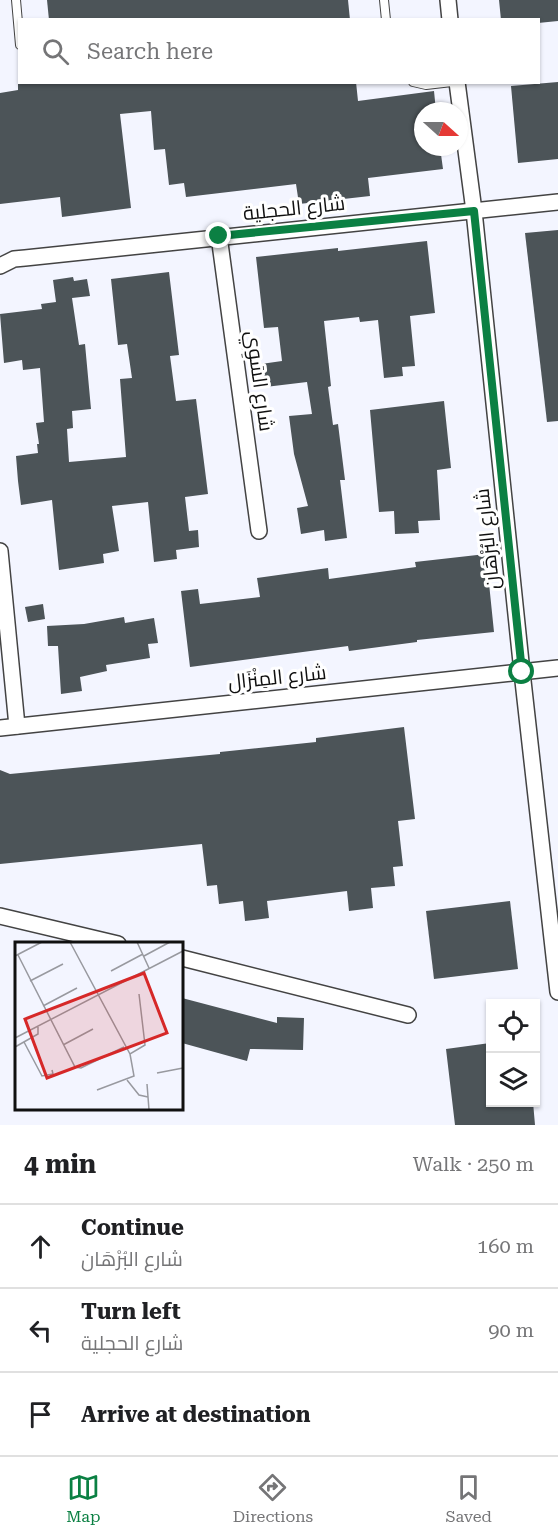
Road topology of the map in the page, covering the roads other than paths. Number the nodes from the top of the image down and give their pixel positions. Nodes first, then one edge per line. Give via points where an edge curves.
1 (16, 0) edge
2 (384, 0) edge
3 (448, 0) edge
4 (386, 18) edge
5 (450, 18) edge
6 (18, 22) edge
7 (458, 84) edge
8 (558, 202) edge
9 (474, 211) junction
10 (219, 236) junction
11 (0, 266) edge
12 (259, 531) dead end
13 (0, 551) edge
14 (558, 668) edge
15 (522, 672) junction
16 (18, 726) junction
17 (0, 728) edge
18 (0, 916) edge
19 (110, 942) edge
20 (183, 958) edge
21 (558, 992) edge
22 (408, 1015) dead end

1 - 6 lane
2 - 4 lane
3 - 5 street
7 - 9 street, شارع البُرْهَان
8 - 9 street, شارع الحجلية
9 - 10 street, شارع الحجلية
9 - 15 street, شارع البُرْهَان
10 - 11 street, شارع الحجلية via 14,259
10 - 12 street, شارع السَوِي
13 - 16 street
14 - 15 street, شارع المِنْزَال
15 - 16 street, شارع المِنْزَال
15 - 21 street, شارع البُرْهَان
16 - 17 street, شارع المِنْزَال
18 - 19 street
20 - 22 street

